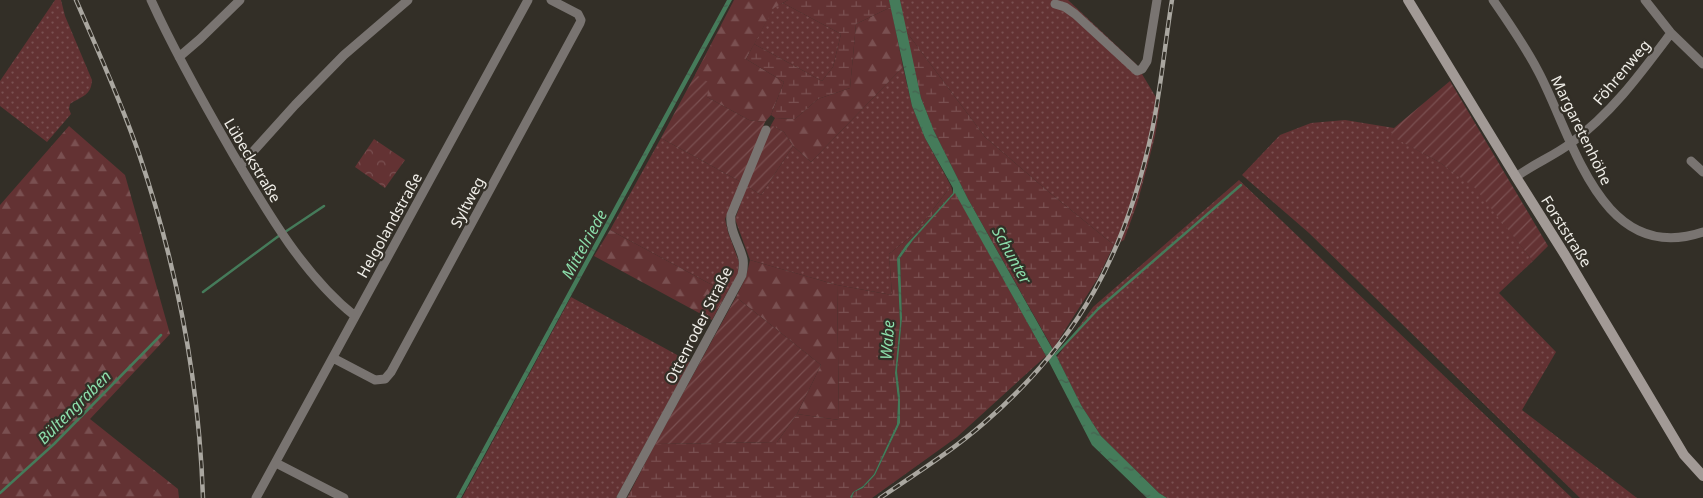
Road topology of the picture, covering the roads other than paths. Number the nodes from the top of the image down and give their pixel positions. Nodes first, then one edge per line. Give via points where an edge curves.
1 (151, 0) edge
2 (240, 0) edge
3 (408, 0) edge
4 (528, 0) edge
5 (550, 0) edge
6 (1156, 0) edge
7 (1408, 0) edge
8 (1493, 0) edge
9 (1645, 0) edge
10 (1055, 4) dead end
11 (1671, 33) junction
12 (179, 56) junction
13 (1703, 64) edge
14 (766, 130) dead end
15 (1570, 144) junction
16 (1691, 161) dead end
17 (240, 166) junction
18 (1703, 172) edge
19 (1516, 177) junction
20 (1703, 232) edge
21 (355, 316) junction
22 (332, 358) junction
23 (276, 463) junction
24 (1703, 476) edge
25 (256, 498) edge
26 (344, 498) edge
27 (621, 498) edge

1 - 12 street, Lübeckstraße
2 - 12 street
3 - 17 street via 338,62
4 - 21 street, Helgolandstraße
5 - 22 street, Syltweg via 578,14 580,23 391,372 385,379 375,380
6 - 10 street via 1148,61 1137,71 1075,14
7 - 19 main road, Forststraße
8 - 15 street, Margaretenhöhe via 1539,71
9 - 11 street
11 - 13 street
11 - 15 street, Föhrenweg via 1637,79 1601,118
12 - 17 street, Lübeckstraße
14 - 27 street, Ottenroder Straße via 730,220 744,261 742,275
15 - 19 street, Föhrenweg
15 - 20 street, Margaretenhöhe via 1602,201 1622,221 1645,233 1664,237 1685,237
16 - 18 street
17 - 21 street, Lübeckstraße via 282,234 342,306
19 - 24 main road, Forststraße via 1684,455
21 - 22 street, Helgolandstraße
22 - 23 street, Helgolandstraße
23 - 25 street, Helgolandstraße
23 - 26 street

